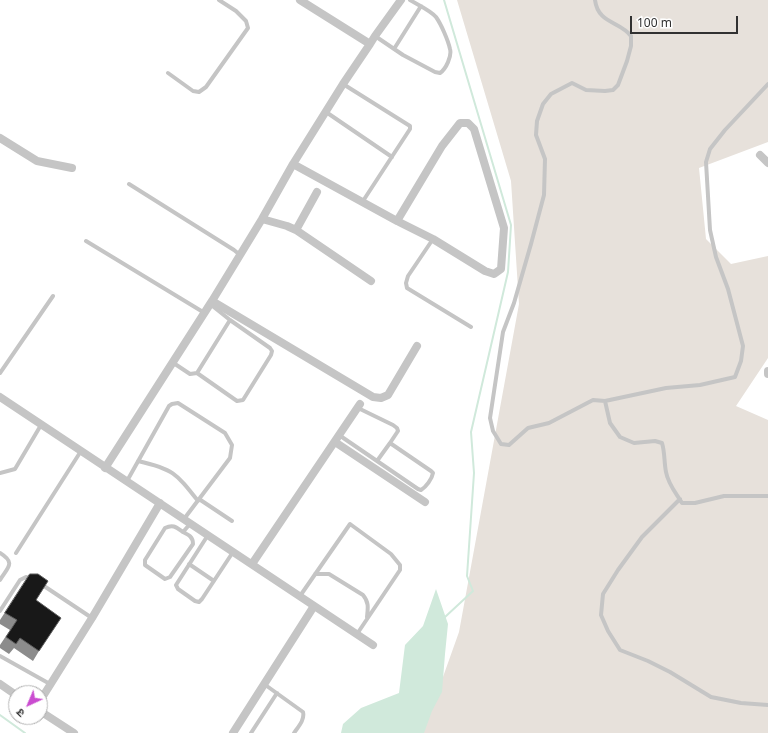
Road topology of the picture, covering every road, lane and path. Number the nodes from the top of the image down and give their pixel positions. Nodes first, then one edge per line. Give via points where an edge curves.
1 (219, 0) edge
2 (300, 0) edge
3 (401, 0) edge
4 (410, 0) edge
5 (595, 0) edge
6 (421, 6) junction
7 (375, 36) junction
8 (370, 44) junction
9 (394, 49) junction
10 (168, 73) dead end
11 (343, 84) junction
12 (768, 84) edge
13 (326, 112) junction
14 (0, 138) edge
15 (760, 155) dead end
16 (392, 157) junction
17 (768, 163) edge
18 (293, 164) junction
19 (72, 168) dead end
20 (129, 184) dead end
21 (317, 192) dead end
22 (363, 201) junction
23 (262, 219) junction
24 (397, 221) junction
25 (296, 230) junction
26 (433, 239) junction
27 (86, 242) dead end
28 (240, 255) junction
29 (371, 281) dead end
30 (54, 296) dead end
31 (210, 302) junction
32 (204, 312) junction
33 (230, 320) junction
34 (471, 327) dead end
35 (417, 346) dead end
36 (171, 362) junction
37 (768, 371) edge
38 (0, 373) edge
39 (197, 373) junction
40 (768, 374) edge
41 (0, 397) edge
42 (605, 401) junction
43 (359, 406) joint
44 (41, 425) junction
45 (337, 438) junction
46 (390, 443) junction
47 (81, 451) junction
48 (138, 461) junction
49 (377, 461) junction
50 (105, 468) junction
51 (0, 474) edge
52 (127, 482) junction
53 (768, 496) edge
54 (680, 499) junction
55 (198, 500) junction
56 (425, 502) dead end
57 (160, 503) junction
58 (187, 521) junction
59 (232, 521) dead end
60 (183, 532) junction
61 (208, 535) junction
62 (233, 552) junction
63 (0, 553) edge
64 (16, 553) dead end
65 (189, 564) junction
66 (252, 564) junction
67 (315, 574) junction
68 (0, 580) edge
69 (214, 581) junction
70 (300, 596) junction
71 (314, 606) junction
72 (0, 611) edge
73 (92, 618) junction
74 (367, 619) junction
75 (356, 634) junction
76 (373, 646) dead end
77 (0, 656) edge
78 (50, 684) junction
79 (264, 684) junction
80 (48, 687) edge
81 (277, 693) junction
82 (768, 705) edge
83 (48, 716) edge
84 (74, 733) edge
85 (233, 733) edge
86 (251, 733) edge
87 (294, 733) edge

1 - 10 lane via 246,21 248,28 206,87 199,92
2 - 8 street
3 - 7 street
4 - 6 lane
5 - 42 lane via 603,18 628,31 631,46 618,85 613,90 586,90 572,83 551,94 542,104 536,135 545,159 544,195 532,244 503,332 490,418 500,444 509,445 528,428 549,423 593,400
6 - 9 lane
6 - 9 lane via 436,17 451,50 444,71 435,72
7 - 8 street
7 - 9 lane
8 - 11 street
11 - 13 street
11 - 16 lane via 410,126
12 - 42 lane via 725,130 710,149 706,162 710,230 743,346 741,362 735,377
13 - 16 lane
13 - 18 street
14 - 19 street via 37,161
15 - 17 street
16 - 22 lane
18 - 22 street
18 - 23 street
20 - 28 lane
21 - 25 street
22 - 24 street
23 - 25 street
23 - 28 street
24 - 26 street
24 - 26 street via 442,146 460,123 468,123 474,129 504,228 501,270 494,274 485,271
25 - 29 street
26 - 34 lane via 408,276 407,288
27 - 32 lane
28 - 31 street
30 - 38 lane
31 - 32 street
31 - 33 lane
31 - 35 street via 373,397 381,398 388,395
32 - 36 street
33 - 39 lane
33 - 39 lane via 270,348 272,355 241,401
36 - 39 lane via 190,374
36 - 50 street
37 - 40 street
41 - 44 street
42 - 54 lane via 610,423 620,436 634,443 662,443 665,471
43 - 45 street
43 - 46 lane via 397,428 398,431
44 - 47 street
44 - 51 lane via 16,468
45 - 49 lane
45 - 56 street
45 - 66 street
46 - 49 lane
46 - 49 lane via 431,471 433,476 421,490
47 - 50 street
47 - 64 lane
48 - 52 lane
48 - 55 lane via 171,472
48 - 55 lane via 172,404 178,403 225,433 232,446 230,458
50 - 52 street
52 - 57 street
53 - 54 lane via 724,496 695,503 682,503
54 - 82 lane via 642,537 618,570 603,594 601,615 620,650 670,672 711,697
55 - 58 lane
55 - 59 lane
57 - 58 street
57 - 73 street
58 - 60 lane
58 - 61 street
60 - 60 lane via 174,526 165,528 145,560 145,565 168,578 193,544 191,537
61 - 62 street
61 - 65 lane
62 - 66 street
62 - 69 lane
63 - 68 lane via 10,562
65 - 69 lane
65 - 69 lane via 176,585 195,601 199,602 202,599
66 - 70 street
67 - 70 lane
67 - 74 lane via 329,574 363,595 368,606
67 - 74 lane via 350,524 391,554 400,564 400,570
70 - 71 street
71 - 75 street
71 - 79 street
72 - 73 lane via 16,584 26,577
73 - 78 street
74 - 75 lane
75 - 76 street
77 - 78 lane
78 - 80 street
79 - 81 lane
79 - 85 street
81 - 86 lane
81 - 87 lane via 304,712 302,721
83 - 84 street

